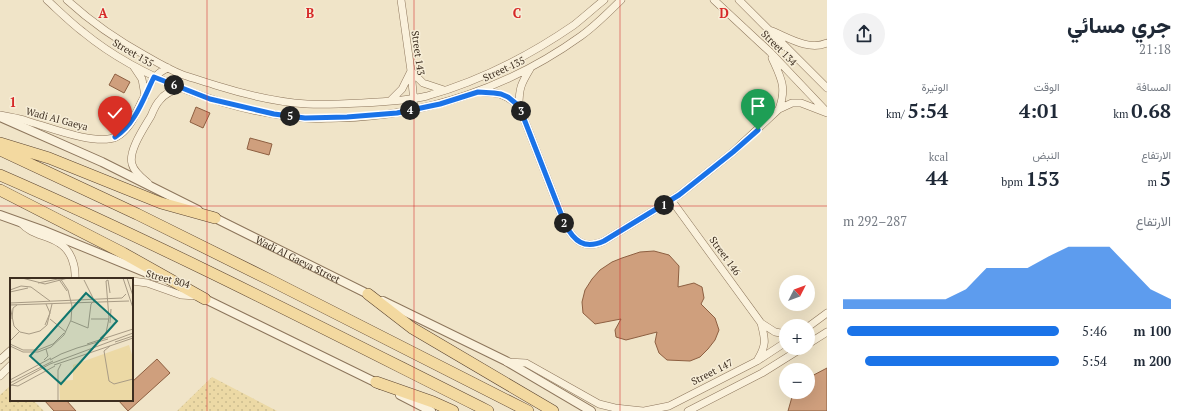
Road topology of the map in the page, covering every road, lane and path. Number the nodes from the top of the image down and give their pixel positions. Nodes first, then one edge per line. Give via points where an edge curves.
1 (47, 0) edge
2 (67, 0) edge
3 (401, 0) edge
4 (604, 0) edge
5 (621, 0) edge
6 (714, 0) edge
7 (739, 0) edge
8 (768, 29) junction
9 (827, 43) edge
10 (770, 52) junction
11 (132, 65) junction
12 (168, 68) junction
13 (530, 68) junction
14 (411, 71) junction
15 (154, 77) junction
16 (181, 88) junction
17 (827, 88) edge
18 (445, 90) junction
19 (478, 92) junction
20 (145, 96) junction
21 (414, 98) junction
22 (390, 101) junction
23 (519, 106) junction
24 (779, 109) junction
25 (415, 110) junction
26 (827, 112) edge
27 (0, 116) edge
28 (0, 143) edge
29 (0, 150) edge
30 (0, 175) edge
31 (155, 188) junction
32 (0, 190) edge
33 (672, 201) junction
34 (0, 214) edge
35 (215, 218) junction
36 (19, 221) junction
37 (75, 278) edge
38 (133, 280) edge
39 (368, 294) junction
40 (202, 297) junction
41 (827, 313) edge
42 (815, 322) edge
43 (761, 323) junction
44 (827, 332) edge
45 (779, 333) edge
46 (815, 340) edge
47 (779, 347) edge
48 (10, 351) edge
49 (791, 355) edge
50 (0, 360) edge
51 (757, 361) junction
52 (506, 362) junction
53 (10, 366) edge
54 (0, 376) edge
55 (376, 382) junction
56 (427, 409) edge
57 (453, 411) edge
58 (488, 411) edge
59 (528, 411) edge
60 (553, 411) edge
61 (591, 411) edge
62 (643, 411) edge
63 (688, 411) edge

1 - 11 street, Street 135 via 83,33
2 - 12 street, Street 135 via 116,39
3 - 14 street, Street 143
4 - 18 street, Street 135 via 575,24 526,55 477,79
5 - 13 street, Street 135 via 582,36
6 - 10 street, Street 134
7 - 8 street, Street 134
8 - 9 street via 808,45
8 - 17 street, Street 134
10 - 24 street via 783,86
10 - 26 street, Street 134
11 - 15 street, Street 135
11 - 20 street via 142,79
12 - 15 street
12 - 22 street, Street 135 via 243,94 275,100 321,105
13 - 19 street, Street 135
13 - 23 street via 521,85
14 - 18 street via 424,83
14 - 21 street, Street 143
14 - 22 street via 402,89
15 - 16 street, Street 135
15 - 20 street, Wadi Al Gaeya
16 - 25 street, Street 135 via 241,107 305,118 372,116
16 - 31 street via 170,91 160,99 138,139 131,159 133,167
18 - 21 street, Street 135
19 - 23 street via 501,94
19 - 25 street, Street 135
20 - 27 street, Wadi Al Gaeya via 132,121 121,133 108,139 85,137 26,120
21 - 22 street, Street 135
21 - 25 street, Street 143
23 - 33 street via 562,218 574,238 582,244 598,244
24 - 26 street via 792,103 801,103
24 - 33 street via 733,152
27 - 31 street, Wadi Al Gaeya Street
28 - 35 main road via 49,158 161,203
29 - 59 main road via 137,214
30 - 58 main road via 192,264
31 - 35 street, Wadi Al Gaeya Street
32 - 40 main road
33 - 43 street, Street 146
34 - 36 street
35 - 39 street, Wadi Al Gaeya Street
36 - 37 street via 29,230 64,246 72,258
36 - 40 street
38 - 40 street, Street 804 via 181,295
39 - 52 street, Wadi Al Gaeya Street
39 - 60 main road via 412,328
40 - 55 street
41 - 42 street
43 - 45 street, Street 146
43 - 51 street, Street 146 via 765,339
44 - 46 street
47 - 51 street, Street 147
48 - 50 street
49 - 63 street via 762,373
51 - 62 street, Street 147 via 669,406
52 - 61 street, Wadi Al Gaeya Street
52 - 62 street, Street 147 via 526,363 599,404
53 - 54 street
55 - 56 street
55 - 57 main road

